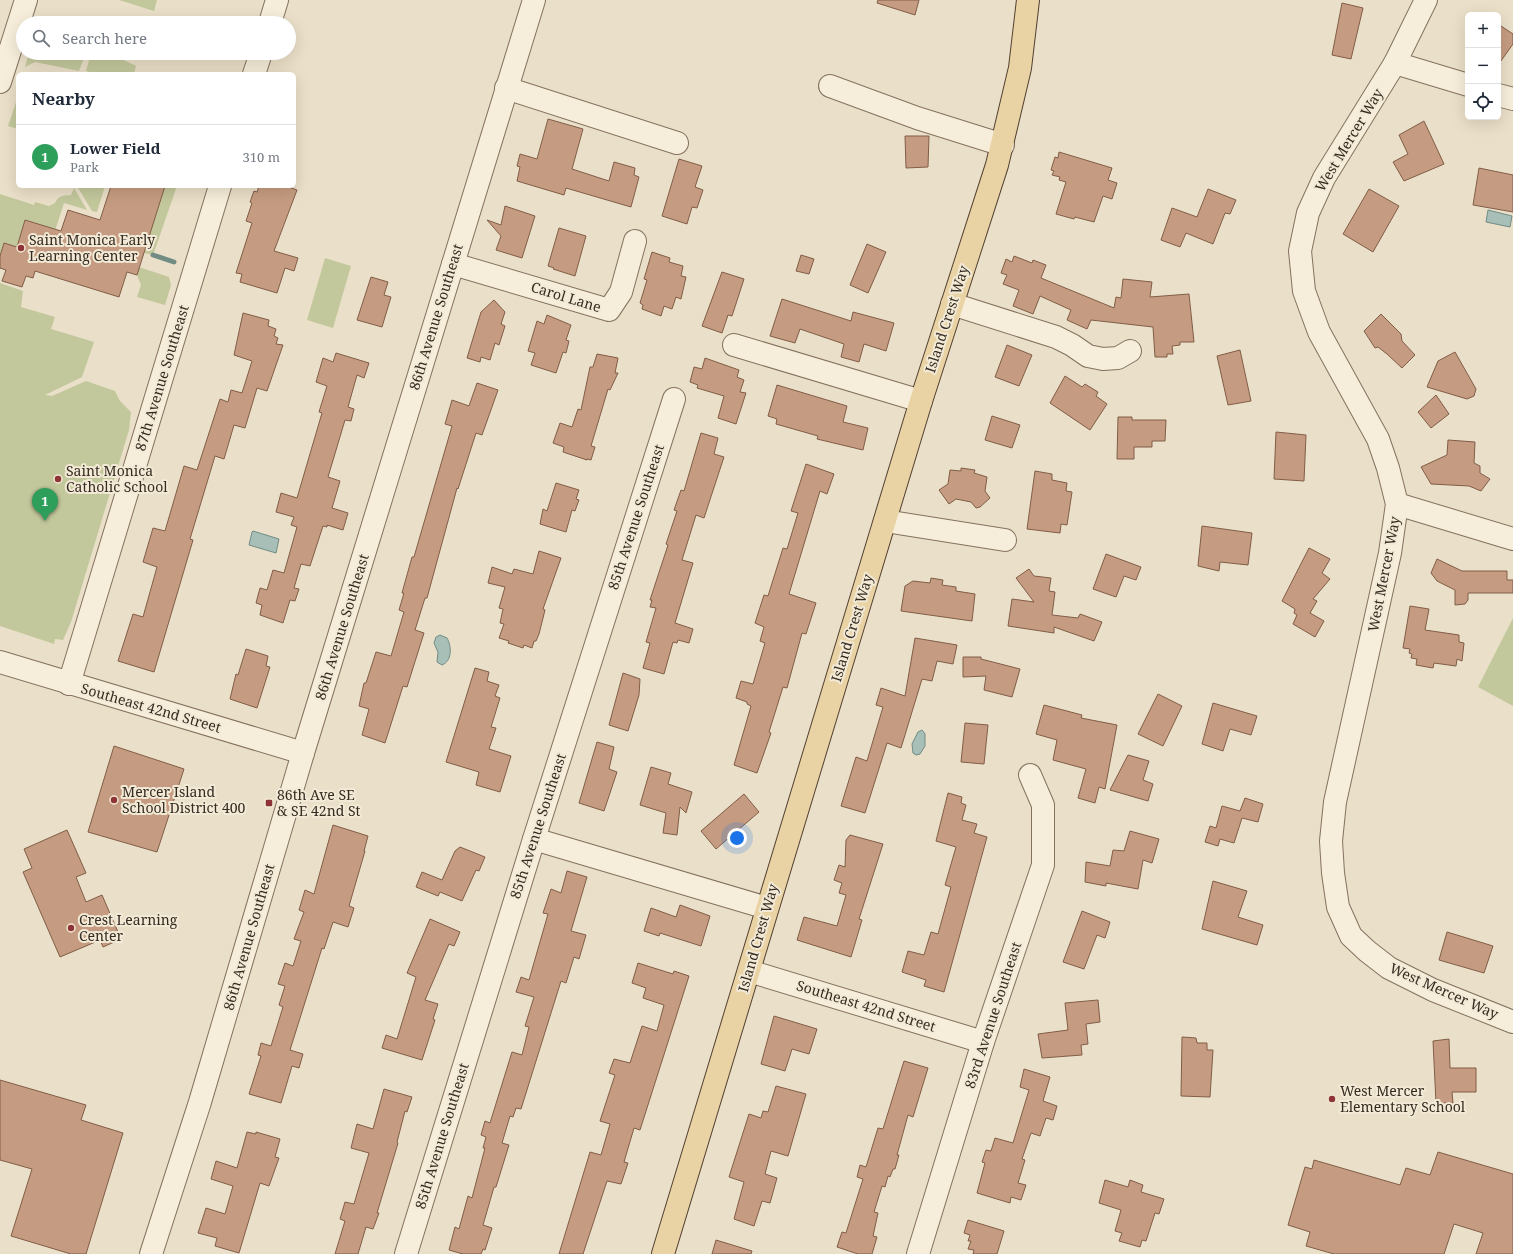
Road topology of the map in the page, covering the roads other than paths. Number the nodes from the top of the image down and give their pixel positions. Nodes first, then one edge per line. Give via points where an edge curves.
1 (26, 0) edge
2 (277, 0) edge
3 (534, 0) edge
4 (1028, 0) edge
5 (1426, 0) edge
6 (21, 16) edge
7 (272, 16) edge
8 (16, 32) edge
9 (259, 60) edge
10 (1395, 63) junction
11 (255, 72) edge
12 (0, 82) edge
13 (1465, 84) edge
14 (830, 86) dead end
15 (506, 88) junction
16 (1501, 96) edge
17 (1513, 99) edge
18 (677, 143) dead end
19 (1003, 145) junction
20 (219, 188) edge
21 (635, 241) dead end
22 (453, 264) junction
23 (952, 304) junction
24 (734, 345) dead end
25 (1130, 350) dead end
26 (674, 399) dead end
27 (921, 401) junction
28 (1397, 504) junction
29 (885, 520) junction
30 (1513, 539) edge
31 (1005, 540) dead end
32 (0, 662) edge
33 (69, 684) junction
34 (303, 753) junction
35 (1030, 775) dead end
36 (534, 839) junction
37 (767, 908) junction
38 (749, 971) junction
39 (1513, 1022) edge
40 (983, 1042) junction
41 (151, 1254) edge
42 (406, 1254) edge
43 (663, 1254) edge
44 (918, 1254) edge

1 - 6 street
2 - 7 street
3 - 15 street, 86th Avenue Southeast
4 - 19 main road, Island Crest Way via 1020,68
5 - 10 street, West Mercer Way
8 - 12 street
9 - 11 street
10 - 13 street
10 - 28 street, West Mercer Way via 1324,178 1308,212 1300,251 1304,291 1311,312 1319,332 1378,439
14 - 19 street via 917,118
15 - 18 street
15 - 22 street, 86th Avenue Southeast
16 - 17 street
19 - 23 main road, Island Crest Way
20 - 33 street, 87th Avenue Southeast
21 - 22 street, Carol Lane via 621,292 609,310
22 - 34 street, 86th Avenue Southeast
23 - 25 street via 1056,336 1088,356 1118,358
23 - 27 main road, Island Crest Way
24 - 27 street
26 - 36 street, 85th Avenue Southeast
27 - 29 main road, Island Crest Way
28 - 30 street
28 - 39 street, West Mercer Way via 1390,553 1335,802 1330,841 1338,907 1351,936 1389,968 1433,990
29 - 31 street
29 - 37 main road, Island Crest Way
32 - 33 street, Southeast 42nd Street
33 - 34 street, Southeast 42nd Street
34 - 41 street, 86th Avenue Southeast via 200,1102
35 - 40 street, 83rd Avenue Southeast via 1043,805 1043,865
36 - 37 street
36 - 42 street, 85th Avenue Southeast
37 - 38 main road, Island Crest Way
38 - 40 street, Southeast 42nd Street
38 - 43 main road, Island Crest Way
40 - 44 street, 83rd Avenue Southeast

